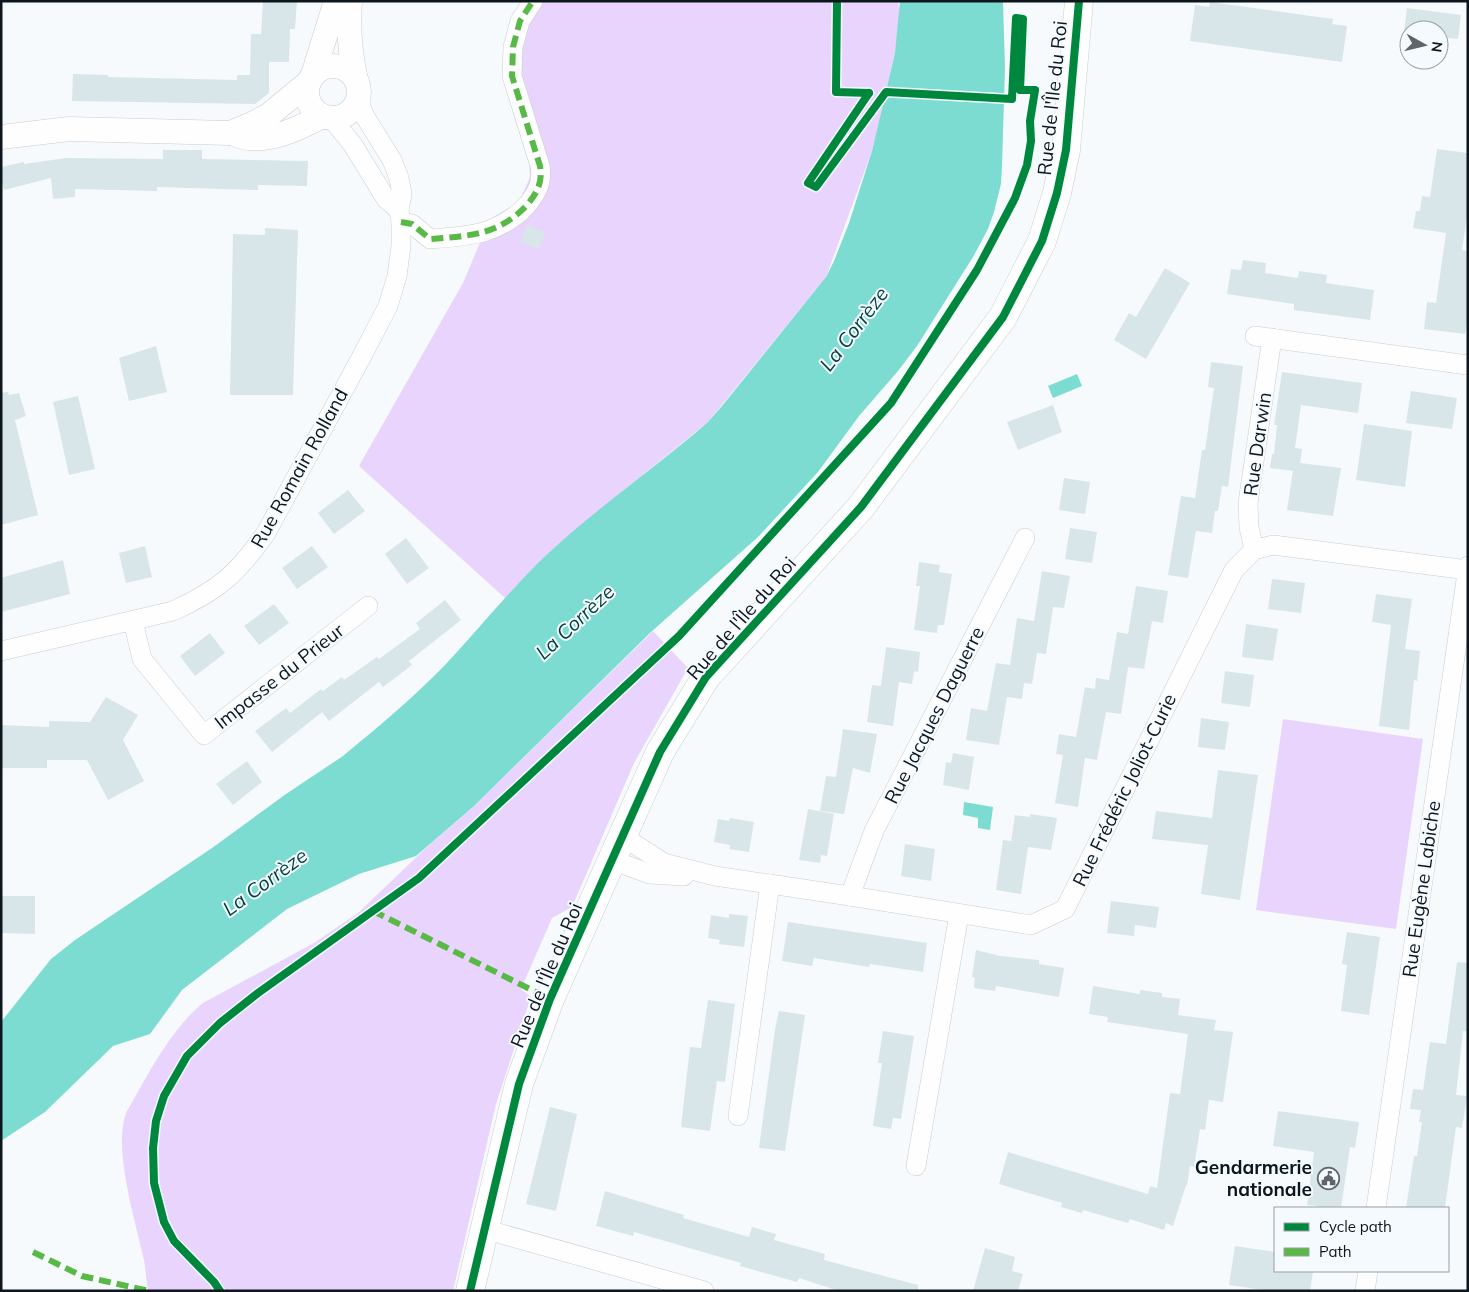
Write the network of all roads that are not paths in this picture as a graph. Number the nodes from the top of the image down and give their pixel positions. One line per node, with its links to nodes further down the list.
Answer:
1 (336, 1): 5 (street)
2 (350, 1): 6 (street)
3 (533, 1): 10 (street)
4 (1079, 1): 18 (main road, Rue de l'Île du Roi)
5 (311, 79): 6 (street); 7 (street); 8 (street)
6 (357, 89): 7 (street); 10 (street, Rue Romain Rolland)
7 (327, 117): 8 (street); 10 (street)
8 (230, 132): 9 (street)
9 (1, 137)
10 (400, 216): 16 (street, Rue Romain Rolland)
11 (1468, 366): 13 (street, Rue Darwin)
12 (1025, 538): 21 (street, Rue Jacques Daguerre)
13 (1254, 550): 14 (street); 22 (street, Rue Frédéric Joliot-Curie)
14 (1468, 568): 25 (street, Rue Eugène Labiche)
15 (368, 606): 16 (street, Impasse du Prieur)
16 (133, 621): 17 (street, Rue Romain Rolland)
17 (1, 651)
18 (617, 848): 19 (street, Rue Frédéric Joliot-Curie); 19 (street, Rue Frédéric Joliot-Curie); 26 (main road, Rue de l'Île du Roi)
19 (715, 876): 20 (street, Rue Frédéric Joliot-Curie)
20 (770, 884): 21 (street, Rue Frédéric Joliot-Curie); 23 (street)
21 (850, 896): 22 (street, Rue Frédéric Joliot-Curie)
22 (959, 914): 24 (street)
23 (738, 1116)
24 (916, 1166)
25 (1376, 1207)
26 (484, 1229): 28 (main road, Rue de l'Île du Roi); 29 (street)
27 (1368, 1272): 30 (street)
28 (470, 1291)
29 (703, 1291)
30 (1365, 1291)

